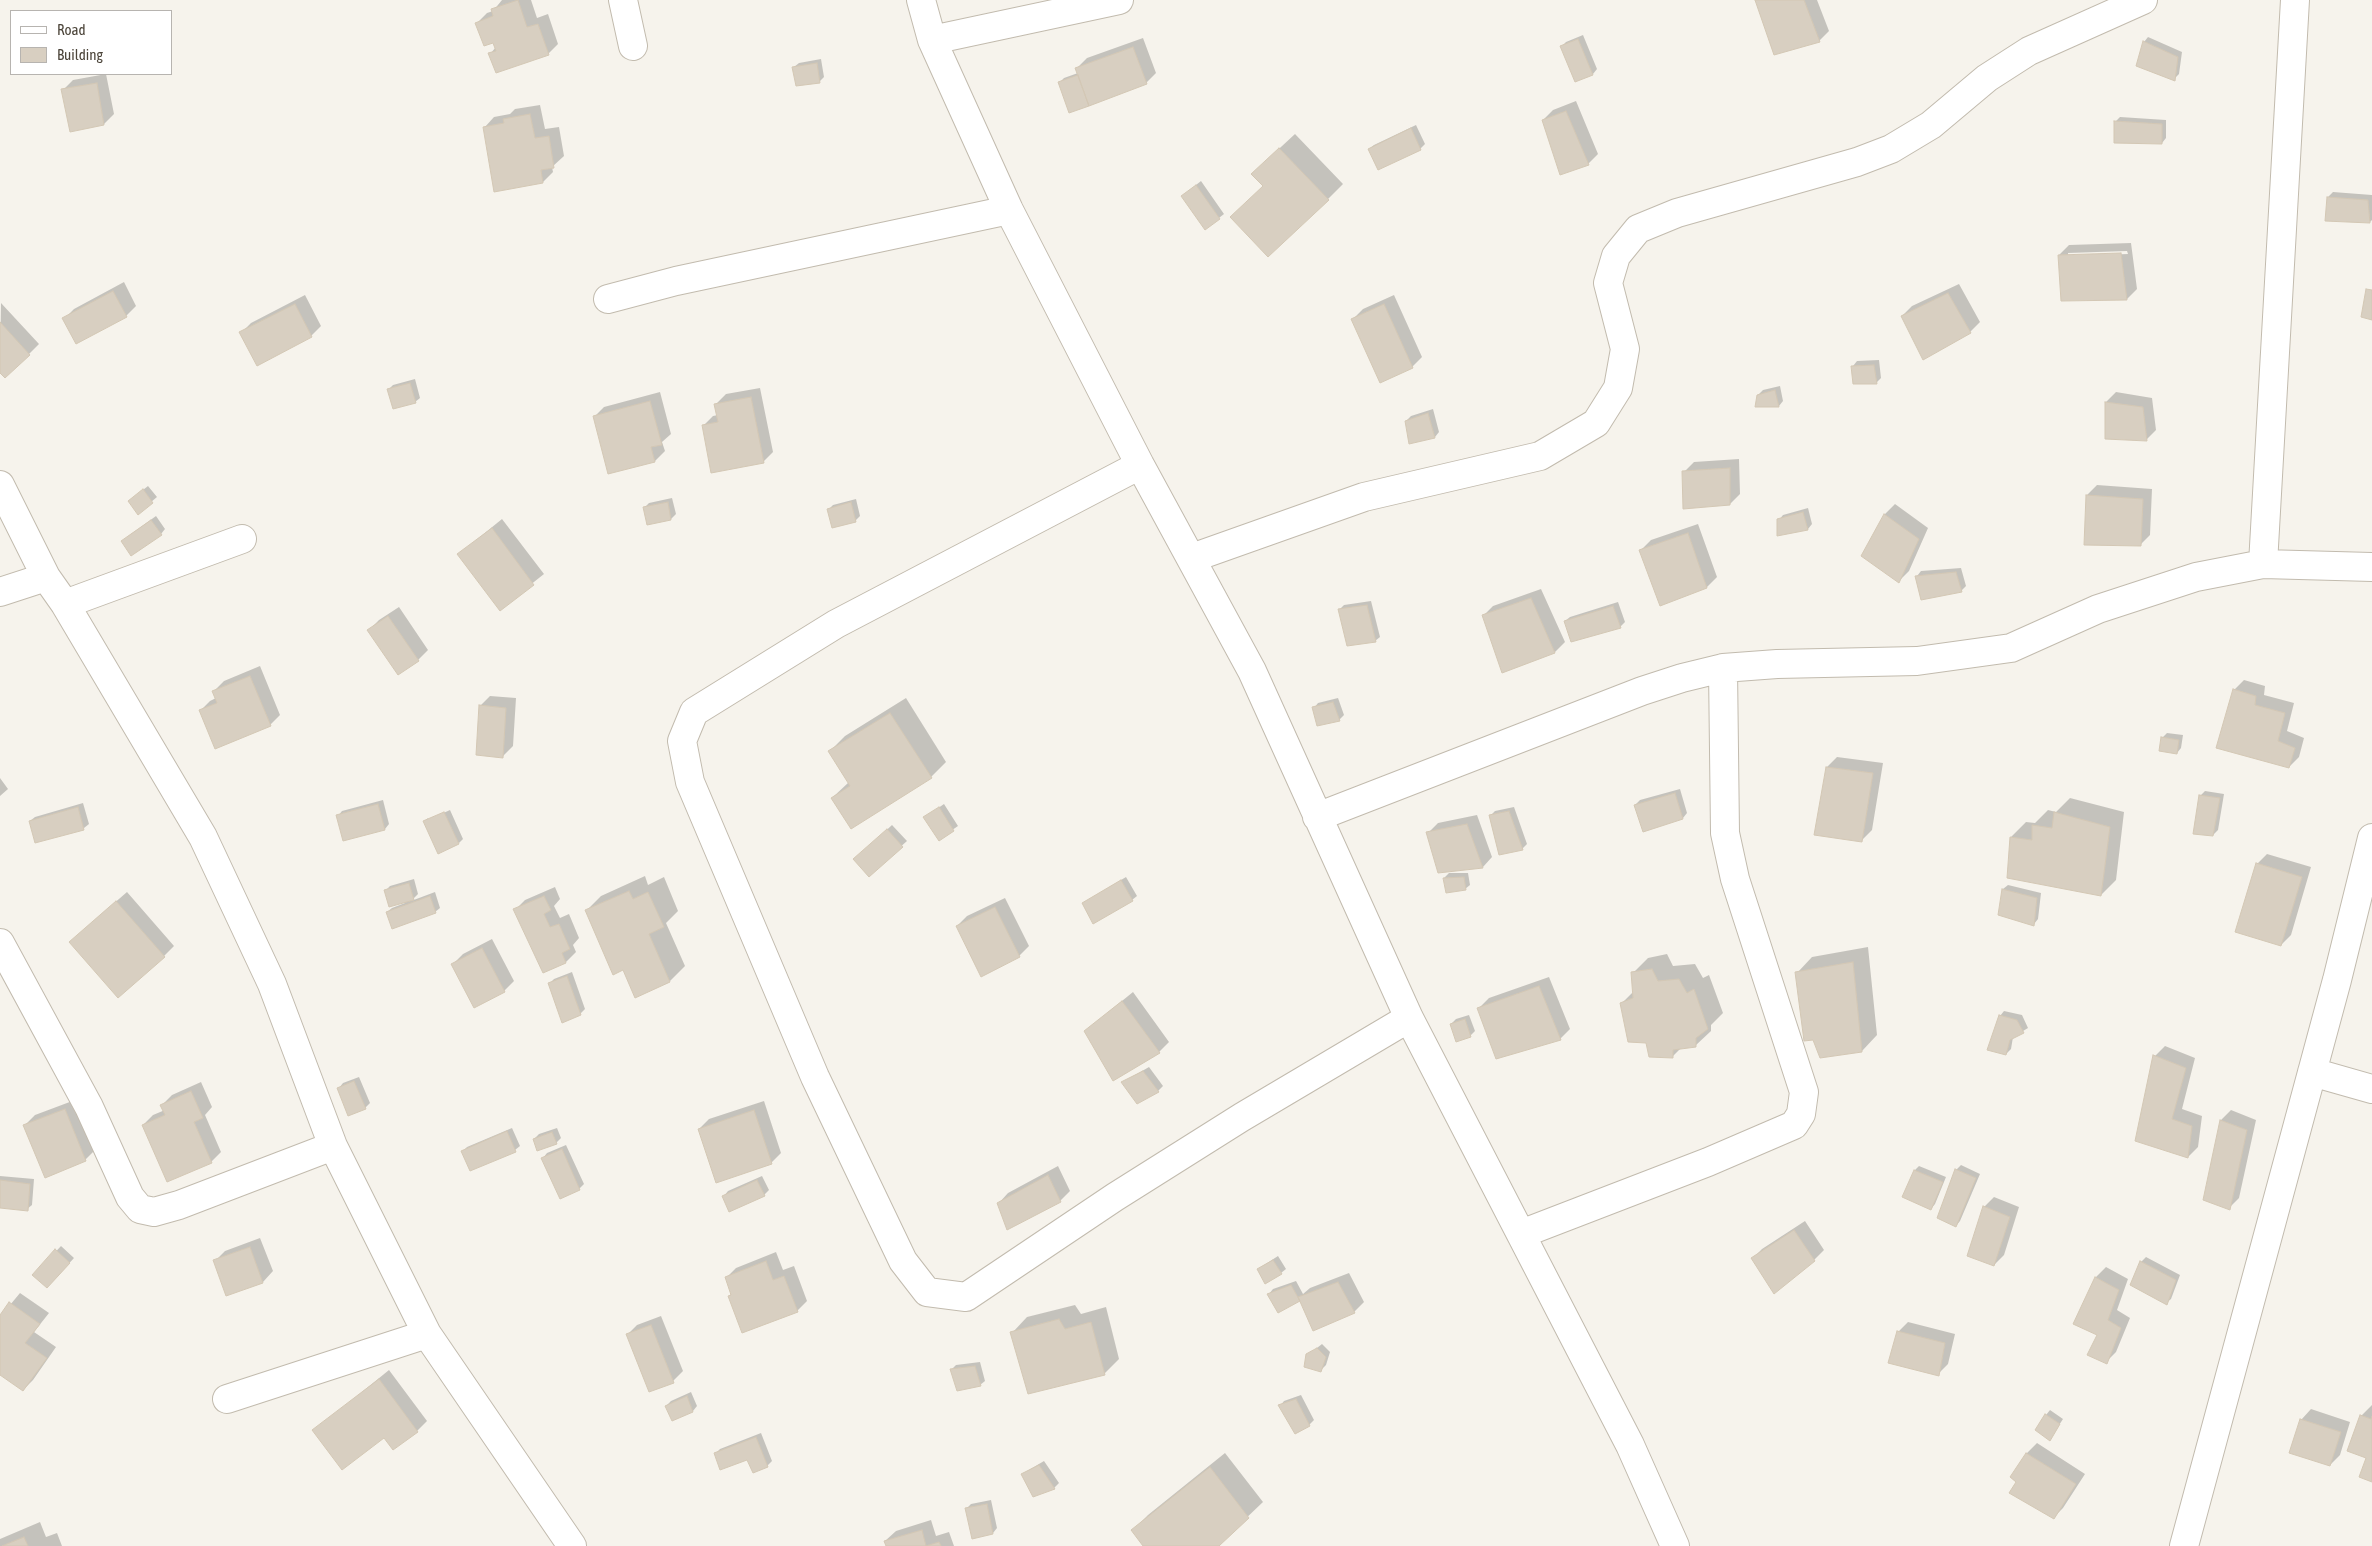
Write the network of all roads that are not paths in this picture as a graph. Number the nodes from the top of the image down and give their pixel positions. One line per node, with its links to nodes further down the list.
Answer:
1 (623, 0): 7 (street)
2 (920, 0): 6 (street)
3 (1119, 0): 6 (street)
4 (2143, 0): 13 (street)
5 (2294, 0): 14 (street)
6 (932, 40): 8 (street)
7 (633, 46)
8 (1009, 210): 9 (street); 10 (street)
9 (608, 300)
10 (1140, 465): 13 (street); 23 (street)
11 (0, 484): 16 (street)
12 (242, 539): 18 (street)
13 (1192, 558): 20 (street)
14 (2263, 564): 15 (street); 19 (street)
15 (2372, 567)
16 (46, 577): 17 (street); 18 (street)
17 (0, 592)
18 (65, 604): 26 (street)
19 (1723, 668): 20 (street); 27 (street)
20 (1317, 817): 23 (street)
21 (2372, 838): 24 (street)
22 (0, 943): 26 (street)
23 (1409, 1018): 27 (street)
24 (2312, 1072): 25 (street); 32 (street)
25 (2372, 1089)
26 (333, 1146): 28 (street)
27 (1521, 1234): 31 (street)
28 (427, 1334): 29 (street); 30 (street)
29 (227, 1399)
30 (572, 1546)
31 (1675, 1546)
32 (2184, 1546)

